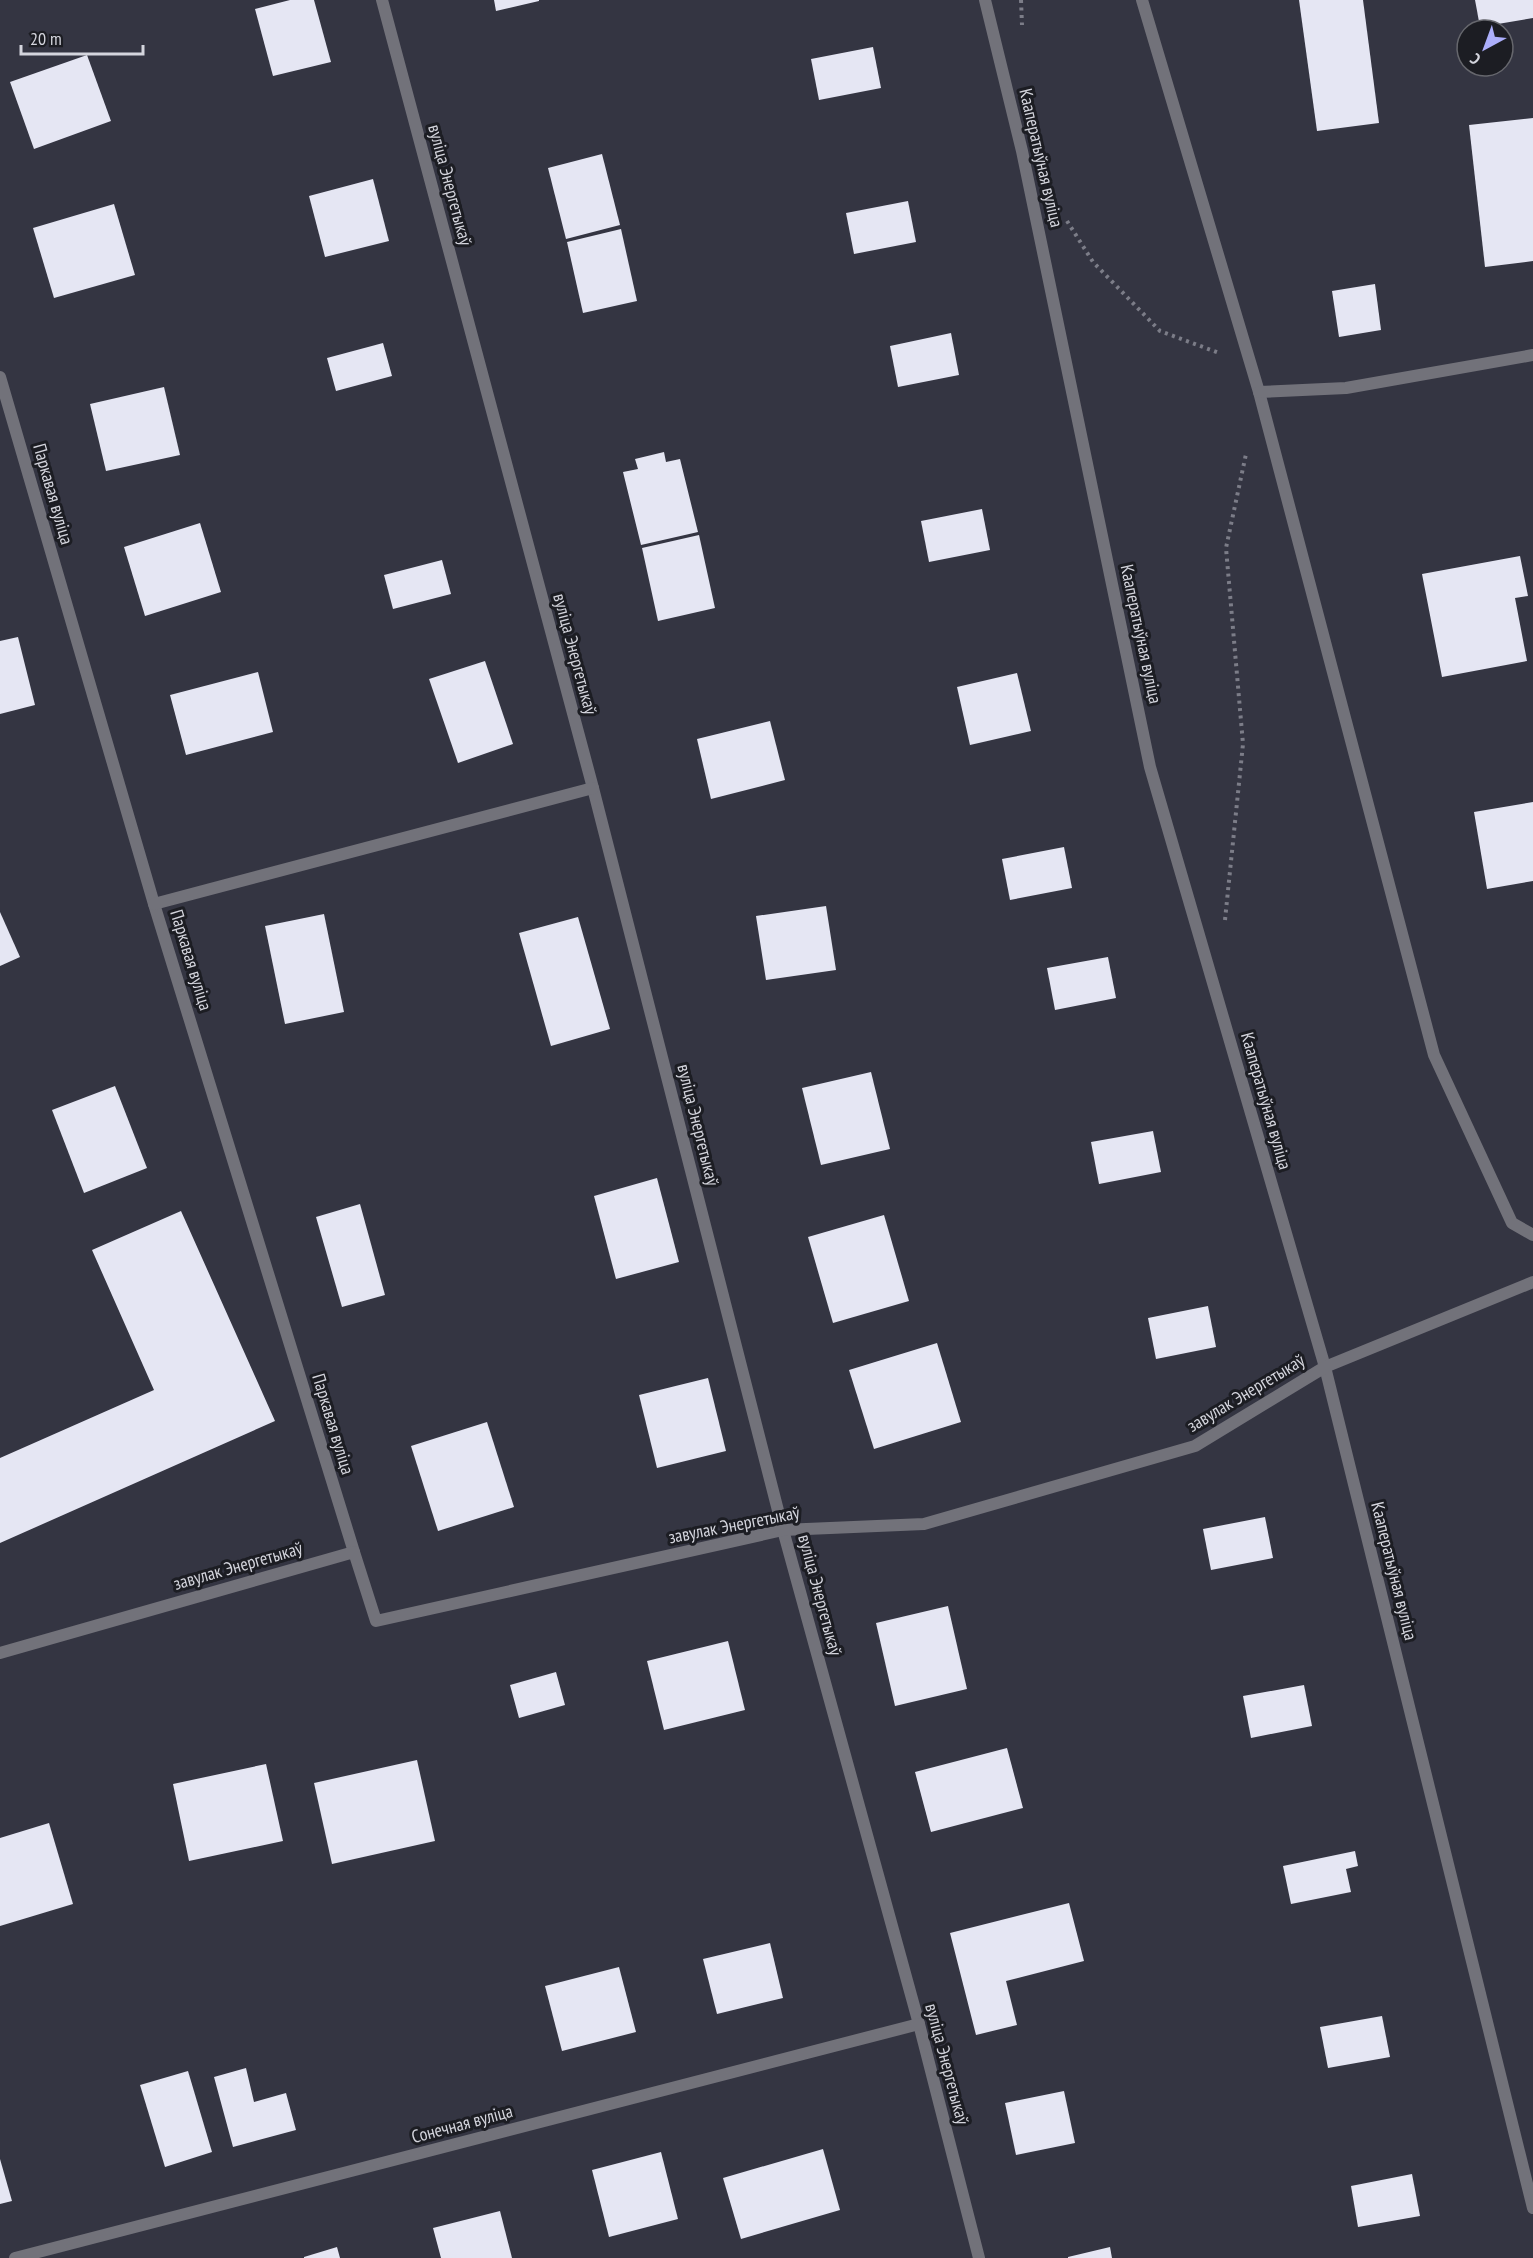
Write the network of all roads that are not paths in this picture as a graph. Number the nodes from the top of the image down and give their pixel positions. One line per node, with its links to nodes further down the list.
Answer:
1 (382, 0): 7 (street, вуліца Энергетыкаў)
2 (985, 0): 11 (street, Кааператыўная вуліца)
3 (1142, 0): 6 (street)
4 (1533, 355): 6 (street)
5 (0, 377): 8 (street, Паркавая вуліца)
6 (1259, 392): 9 (street)
7 (593, 788): 8 (street); 12 (street, вуліца Энергетыкаў)
8 (154, 904): 13 (street, Паркавая вуліца)
9 (1533, 1235)
10 (1533, 1282): 11 (street, завулак Энергетыкаў)
11 (1325, 1367): 12 (street, завулак Энергетыкаў); 16 (street, Кааператыўная вуліца)
12 (783, 1530): 13 (street, завулак Энергетыкаў); 15 (street, вуліца Энергетыкаў)
13 (354, 1551): 14 (street, завулак Энергетыкаў)
14 (0, 1653)
15 (919, 2024): 17 (street, Сонечная вуліца); 18 (street, вуліца Энергетыкаў)
16 (1533, 2208)
17 (15, 2258)
18 (979, 2258)

